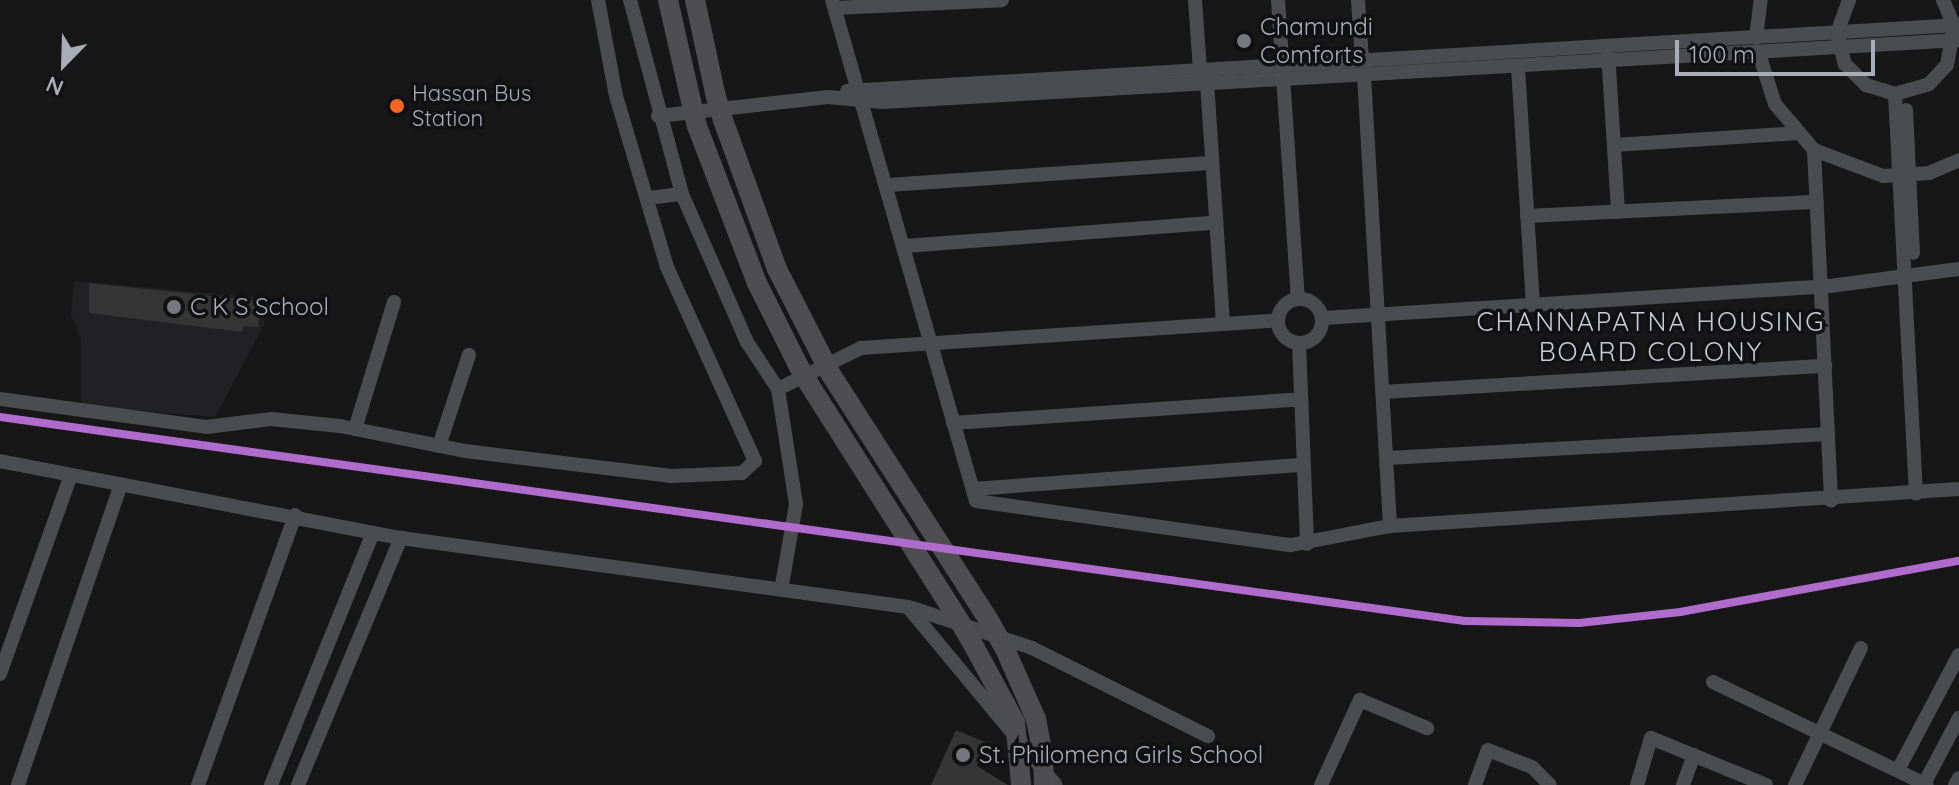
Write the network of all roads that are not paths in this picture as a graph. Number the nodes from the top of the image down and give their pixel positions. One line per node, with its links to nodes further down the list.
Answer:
1 (598, 0): 34 (street)
2 (630, 0): 25 (street)
3 (668, 0): 95 (highway, bridge)
4 (695, 0): 96 (highway, bridge)
5 (1002, 0): 12 (street)
6 (1195, 0): 22 (street)
7 (1278, 0): 21 (street)
8 (1358, 0): 20 (street)
9 (1761, 0): 15 (street)
10 (1849, 0): 13 (street)
11 (1943, 0): 14 (street)
12 (833, 4): 23 (street)
13 (1837, 33): 14 (street); 15 (street); 16 (street)
14 (1957, 33): 16 (street); 24 (street)
15 (1756, 38): 18 (street)
16 (1839, 50): 17 (street); 24 (street)
17 (1759, 54): 18 (street); 26 (street)
18 (1608, 55): 19 (street); 20 (street); 27 (street)
19 (1518, 67): 20 (street); 37 (street)
20 (1363, 68): 21 (street); 46 (street)
21 (1282, 72): 22 (street); 43 (street)
22 (1204, 76): 23 (street); 30 (street)
23 (856, 94): 25 (street); 32 (street)
24 (1900, 94): 31 (street)
25 (658, 116): 33 (street)
26 (1799, 133): 27 (street); 28 (street)
27 (1614, 145): 36 (street)
28 (1814, 150): 31 (street); 35 (street)
29 (1959, 160): 31 (street)
30 (1210, 163): 32 (street); 38 (street)
31 (1906, 176): 41 (street)
32 (888, 185): 39 (street)
33 (682, 194): 34 (street); 54 (street)
34 (648, 198): 61 (street)
35 (1817, 202): 36 (street); 42 (street)
36 (1618, 212): 37 (street)
37 (1527, 216): 45 (street)
38 (1214, 223): 39 (street); 48 (street)
39 (905, 246): 50 (street)
40 (1959, 269): 41 (street)
41 (1909, 280): 42 (street); 69 (street)
42 (1822, 287): 45 (street); 53 (street)
43 (1298, 298): 47 (street); 49 (street)
44 (394, 302): 59 (street)
45 (1533, 304): 46 (street)
46 (1379, 312): 47 (street); 55 (street)
47 (1323, 318): 51 (street)
48 (1223, 320): 49 (street); 50 (street)
49 (1278, 320): 51 (street)
50 (929, 341): 54 (street); 58 (street)
51 (1299, 343): 57 (street)
52 (469, 355): 61 (street)
53 (1825, 366): 55 (street); 60 (street)
54 (778, 389): 76 (street)
55 (1383, 392): 62 (street)
56 (0, 399): 59 (street)
57 (1301, 399): 58 (street); 64 (street)
58 (953, 423): 67 (street)
59 (355, 429): 61 (street)
60 (1828, 434): 62 (street); 70 (street)
61 (439, 446)
62 (1387, 458): 72 (street)
63 (0, 461): 65 (street)
64 (1303, 465): 67 (street); 75 (street)
65 (71, 475): 66 (street); 78 (street)
66 (121, 484): 71 (street); 91 (street)
67 (973, 489): 75 (street)
68 (1959, 489): 69 (street)
69 (1920, 493): 70 (street)
70 (1831, 501): 72 (street)
71 (295, 515): 73 (street); 92 (street)
72 (1390, 526): 75 (street)
73 (373, 533): 74 (street); 93 (street)
74 (401, 538): 76 (street); 94 (street)
75 (1307, 544)
76 (782, 585): 77 (street)
77 (908, 607): 86 (street); 97 (street)
78 (6, 641): 81 (street)
79 (1861, 648): 85 (street)
80 (1959, 655): 88 (street)
81 (0, 674)
82 (1713, 682): 85 (street)
83 (1959, 718): 90 (street)
84 (1427, 728): 98 (street)
85 (1820, 733): 88 (street); 104 (street)
86 (1208, 736)
87 (1694, 755): 101 (street); 102 (street); 103 (street)
88 (1898, 770): 90 (street)
89 (1959, 778): 105 (street)
90 (1925, 784)
91 (18, 785)
92 (198, 785)
93 (271, 785)
94 (298, 785)
95 (1021, 785)
96 (1044, 785)
97 (1056, 785)
98 (1321, 785)
99 (1475, 785): 100 (street)
100 (1550, 785)
101 (1637, 785)
102 (1683, 785)
103 (1766, 785)
104 (1795, 785)
105 (1955, 785)

